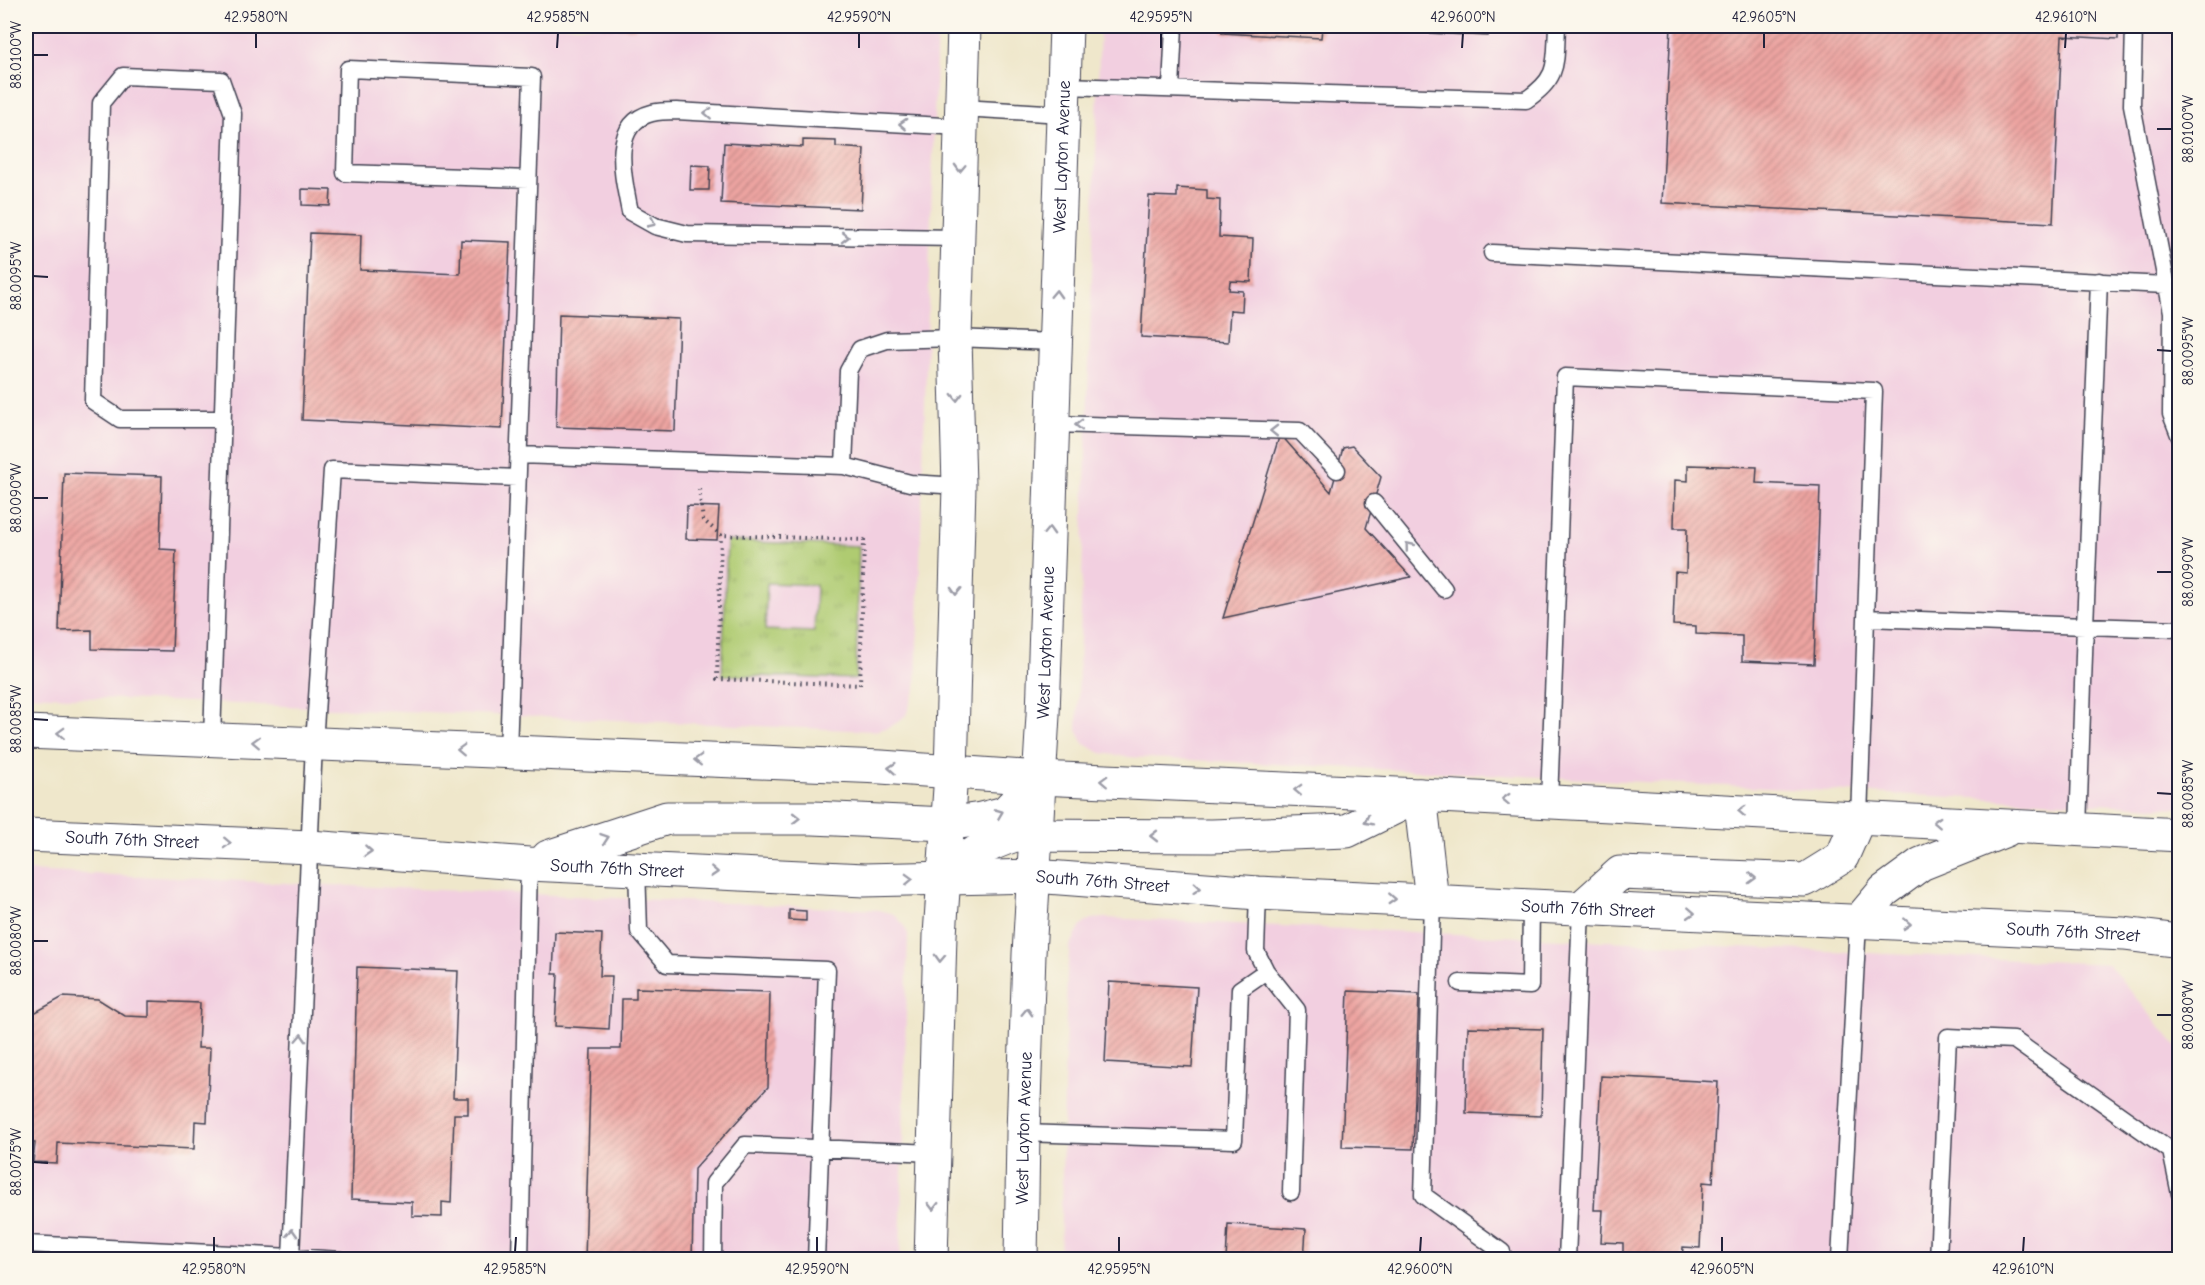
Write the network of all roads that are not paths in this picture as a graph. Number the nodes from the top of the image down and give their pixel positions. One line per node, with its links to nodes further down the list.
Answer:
1 (964, 26): 8 (main road)
2 (1066, 26): 7 (main road, West Layton Avenue)
3 (1174, 26): 6 (lane)
4 (1557, 26): 6 (lane)
5 (2134, 26): 13 (lane)
6 (1171, 88): 7 (lane)
7 (1063, 100): 8 (lane); 15 (main road, West Layton Avenue, one-way to 7)
8 (962, 118): 10 (main road, one-way to 10); 10 (lane, one-way to 10)
9 (528, 179): 9 (lane); 19 (lane)
10 (958, 238): 14 (main road)
11 (1492, 253): 12 (lane)
12 (2099, 281): 13 (lane); 27 (lane)
13 (2166, 285): 18 (lane)
14 (955, 338): 15 (lane); 20 (lane); 23 (main road, one-way to 23)
15 (1054, 342): 17 (main road, West Layton Avenue)
16 (223, 419): 16 (lane); 30 (lane)
17 (1053, 424): 21 (lane, one-way to 17); 34 (main road, West Layton Avenue, one-way to 17)
18 (2180, 437)
19 (518, 455): 20 (lane); 22 (lane)
20 (844, 466): 23 (lane)
21 (1337, 470)
22 (517, 478): 31 (lane); 32 (lane)
23 (959, 486): 33 (main road, one-way to 33)
24 (1374, 503): 25 (lane, one-way to 24)
25 (1444, 589)
26 (1867, 618): 27 (lane); 36 (lane); 37 (lane)
27 (2085, 626): 28 (lane); 40 (lane)
28 (2180, 629)
29 (26, 732): 30 (main road, one-way to 29)
30 (212, 740): 31 (main road, one-way to 30)
31 (314, 744): 32 (main road, one-way to 31); 44 (lane)
32 (508, 752): 33 (main road, one-way to 32)
33 (951, 772): 34 (main road); 38 (main road)
34 (1039, 778): 35 (main road, one-way to 34); 38 (main road, one-way to 34); 42 (main road, West Layton Avenue)
35 (1420, 795): 36 (main road, one-way to 35); 42 (main road, one-way to 42); 50 (main road)
36 (1549, 801): 37 (main road, one-way to 36)
37 (1859, 818): 39 (main road, one-way to 37); 52 (main road, one-way to 37)
38 (947, 824): 45 (main road, one-way to 38); 48 (main road)
39 (2017, 826): 40 (main road); 53 (main road)
40 (2078, 829): 43 (main road)
41 (26, 835): 44 (main road, South 76th Street, one-way to 44)
42 (1036, 835): 47 (main road, West Layton Avenue); 48 (main road)
43 (2180, 836)
44 (310, 847): 45 (main road, South 76th Street, one-way to 45); 64 (lane, one-way to 44)
45 (530, 864): 46 (main road, South 76th Street); 66 (lane)
46 (637, 867): 48 (main road, South 76th Street, one-way to 48); 58 (lane)
47 (1034, 876): 48 (main road, South 76th Street); 49 (main road, South 76th Street, one-way to 49); 57 (main road, West Layton Avenue, one-way to 47)
48 (943, 878): 59 (main road, one-way to 59)
49 (1258, 893): 50 (main road, South 76th Street, one-way to 50); 55 (lane)
50 (1432, 901): 51 (main road, South 76th Street); 63 (lane)
51 (1531, 906): 52 (main road, South 76th Street); 56 (lane)
52 (1581, 908): 53 (main road, South 76th Street, one-way to 53); 71 (lane)
53 (1858, 922): 54 (main road, South 76th Street, one-way to 54); 72 (lane)
54 (2180, 941)
55 (1266, 971): 57 (lane); 60 (lane)
56 (1460, 983)
57 (1023, 1133): 70 (main road, West Layton Avenue)
58 (820, 1148): 59 (lane); 67 (lane); 68 (lane)
59 (934, 1153): 69 (main road, one-way to 69)
60 (1291, 1192)
61 (2180, 1194): 73 (lane)
62 (26, 1244): 64 (lane)
63 (1502, 1252)
64 (291, 1257): 65 (lane)
65 (341, 1260)
66 (520, 1260)
67 (713, 1260)
68 (816, 1260)
69 (931, 1260)
70 (1021, 1260)
71 (1567, 1260)
72 (1840, 1260)
73 (1938, 1260)

